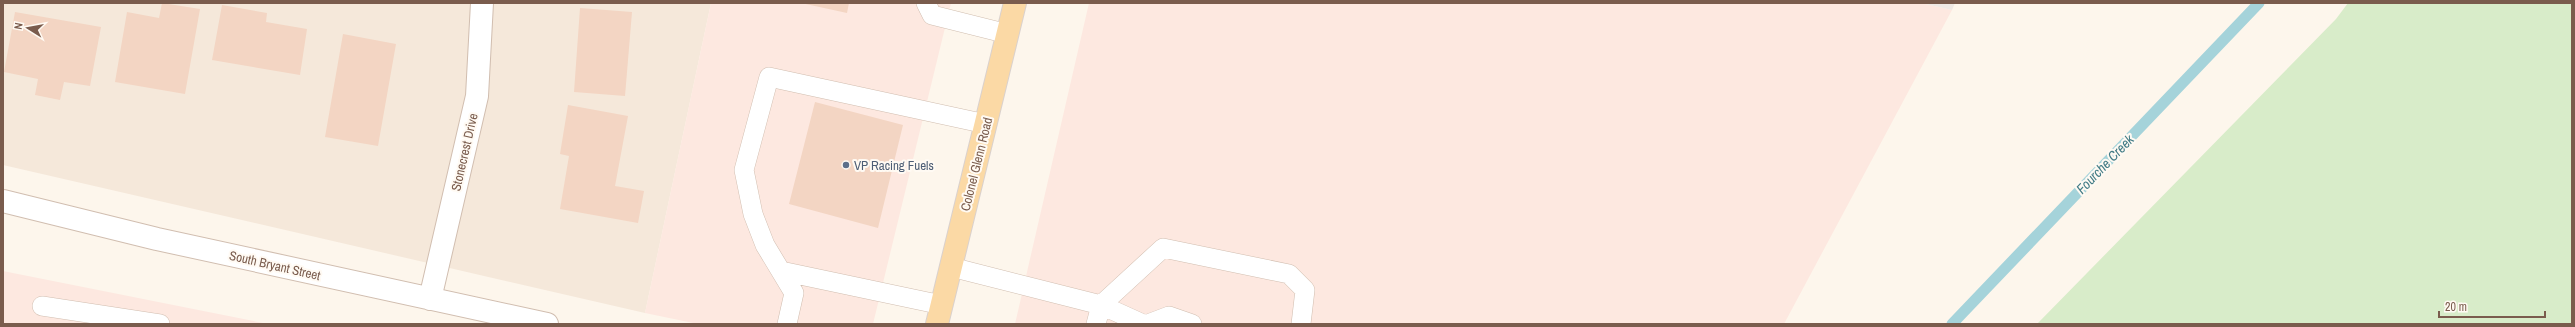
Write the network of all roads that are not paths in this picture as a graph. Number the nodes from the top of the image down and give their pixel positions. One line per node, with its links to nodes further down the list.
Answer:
1 (482, 3): 9 (street, Stonecrest Drive)
2 (926, 3): 4 (lane)
3 (1015, 3): 4 (main road, Colonel Glenn Road)
4 (1008, 34): 5 (main road, Colonel Glenn Road)
5 (986, 124): 7 (main road, Colonel Glenn Road); 8 (lane)
6 (3, 201): 9 (street, South Bryant Street)
7 (951, 267): 11 (lane); 12 (main road, Colonel Glenn Road)
8 (781, 271): 12 (lane); 15 (lane)
9 (430, 300): 14 (street, South Bryant Street)
10 (42, 306): 13 (lane)
11 (1101, 306): 16 (lane); 17 (lane); 20 (lane)
12 (939, 314)
13 (160, 324)
14 (547, 324)
15 (787, 324)
16 (1096, 324)
17 (1143, 324)
18 (1148, 324): 19 (lane)
19 (1192, 324)
20 (1301, 324)

